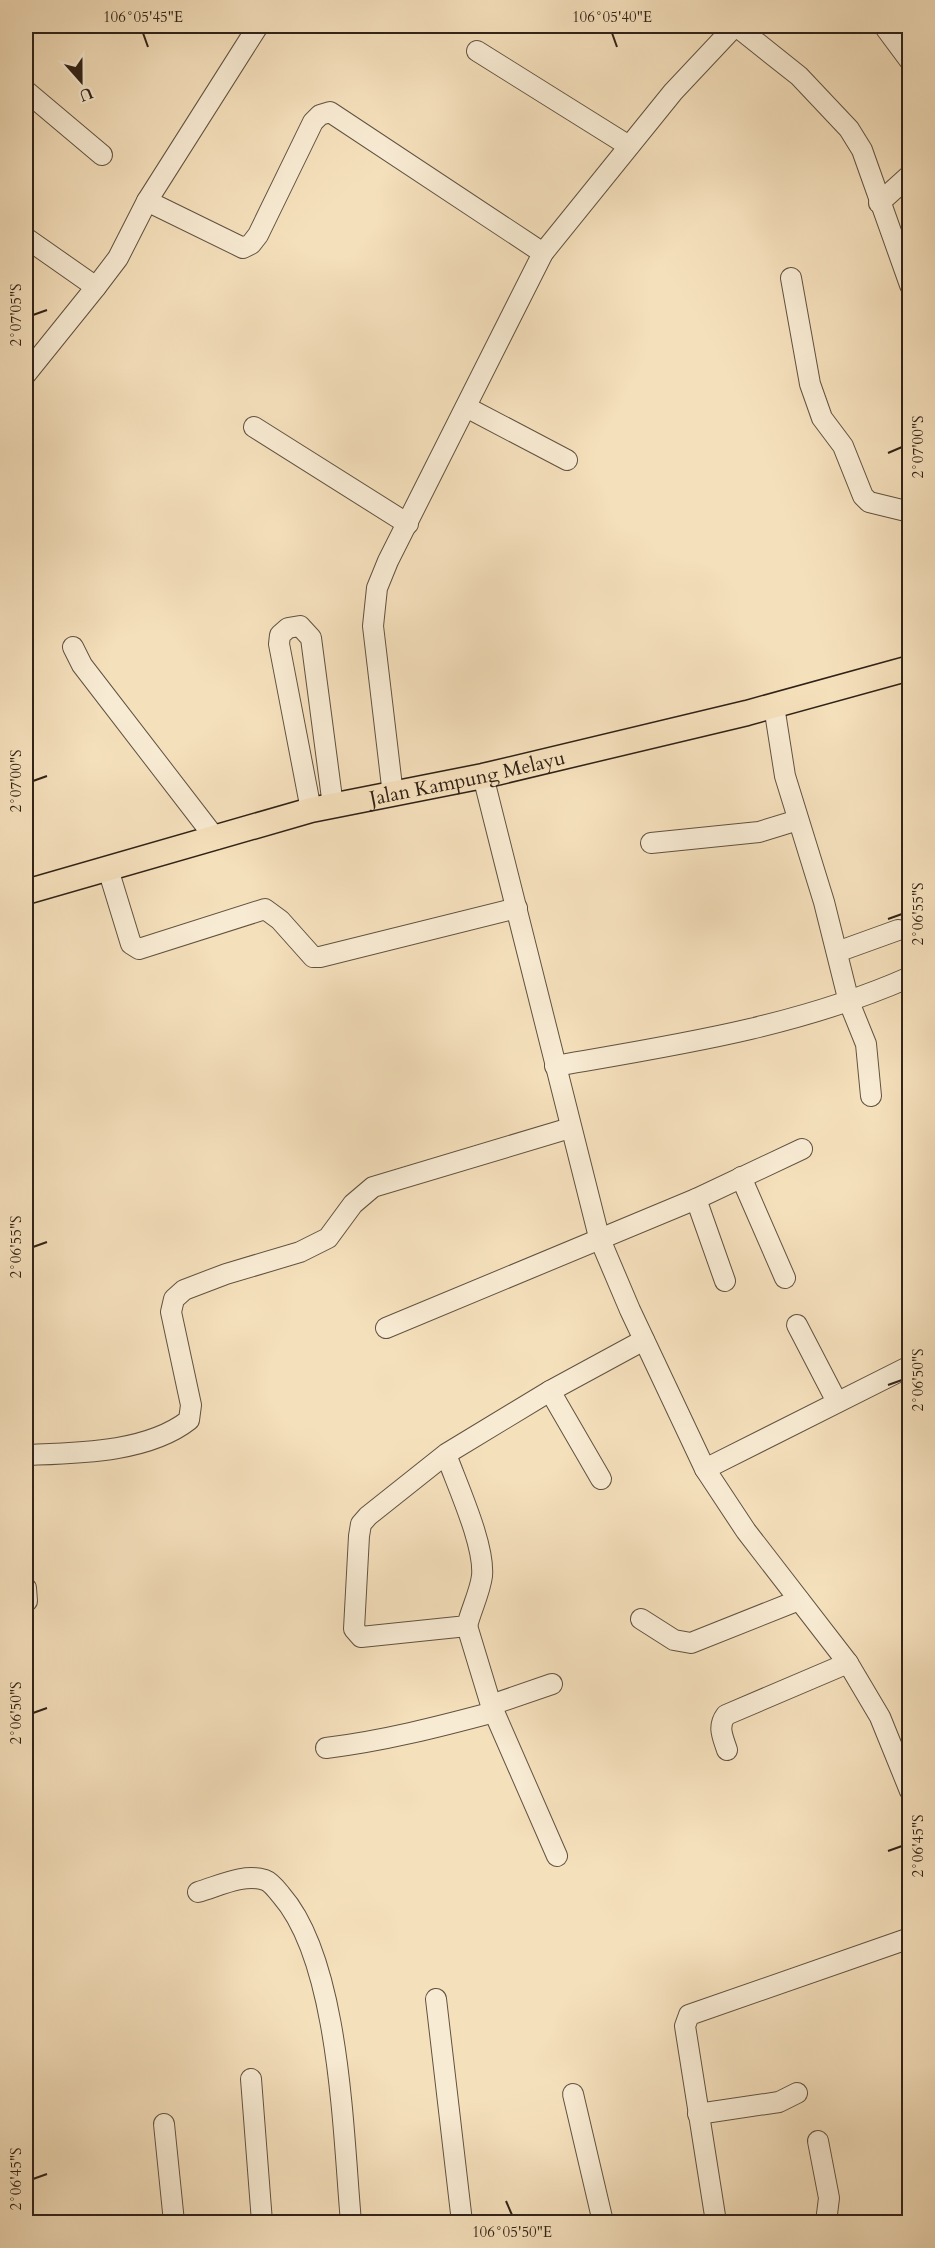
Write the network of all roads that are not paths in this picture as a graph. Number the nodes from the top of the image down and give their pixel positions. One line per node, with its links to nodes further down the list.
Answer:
1 (258, 26): 10 (street)
2 (735, 26): 7 (street); 11 (street)
3 (884, 26): 5 (street)
4 (477, 51): 7 (street)
5 (909, 61)
6 (26, 91): 8 (street)
7 (629, 146): 13 (street)
8 (102, 155)
9 (909, 175): 11 (street)
10 (147, 201): 13 (street); 16 (street)
11 (879, 203): 15 (street)
12 (26, 238): 16 (street)
13 (543, 253): 18 (street)
14 (791, 278): 21 (street)
15 (909, 285)
16 (96, 287): 17 (street)
17 (26, 372)
18 (466, 407): 20 (street); 22 (street)
19 (254, 427): 22 (street)
20 (567, 460)
21 (909, 512)
22 (408, 524): 27 (street)
23 (73, 647): 30 (street)
24 (907, 674): 25 (main road, Jalan Kampung Melayu)
25 (774, 706): 26 (main road, Jalan Kampung Melayu); 29 (street)
26 (483, 776): 27 (main road, Jalan Kampung Melayu); 34 (street)
27 (393, 795): 28 (main road, Jalan Kampung Melayu)
28 (322, 808): 28 (street); 30 (main road, Jalan Kampung Melayu)
29 (798, 820): 31 (street); 36 (street)
30 (216, 839): 32 (main road, Jalan Kampung Melayu)
31 (651, 843)
32 (108, 869): 33 (main road, Jalan Kampung Melayu); 34 (street)
33 (26, 892)
34 (517, 908): 39 (street)
35 (898, 930): 36 (street)
36 (837, 952): 38 (street)
37 (909, 977): 38 (street)
38 (849, 1002): 39 (street); 40 (street)
39 (555, 1066): 41 (street)
40 (871, 1096)
41 (570, 1128): 45 (street); 55 (street)
42 (802, 1149): 43 (street)
43 (741, 1177): 44 (street); 46 (street)
44 (696, 1199): 45 (street); 47 (street)
45 (599, 1237): 49 (street); 50 (street)
46 (785, 1278)
47 (725, 1281)
48 (797, 1325): 53 (street)
49 (386, 1328)
50 (644, 1341): 52 (street); 56 (street)
51 (909, 1365): 53 (street)
52 (550, 1391): 54 (street); 57 (street)
53 (837, 1402): 56 (street)
54 (446, 1454): 60 (street); 60 (street)
55 (26, 1455)
56 (705, 1469): 58 (street)
57 (601, 1479)
58 (799, 1600): 59 (street); 61 (street)
59 (641, 1619)
60 (467, 1626): 63 (street)
61 (848, 1663): 65 (street); 66 (street)
62 (552, 1683): 63 (street)
63 (493, 1708): 64 (street); 67 (street)
64 (326, 1748)
65 (727, 1750)
66 (909, 1791)
67 (557, 1856)
68 (198, 1892): 79 (street)
69 (909, 1938): 74 (street)
70 (436, 1999): 80 (street)
71 (251, 2079): 78 (street)
72 (797, 2093): 74 (street)
73 (573, 2094): 81 (street)
74 (698, 2114): 82 (street)
75 (164, 2124): 77 (street)
76 (818, 2141): 83 (street)
77 (174, 2223)
78 (262, 2223)
79 (351, 2223)
80 (462, 2223)
81 (603, 2223)
82 (716, 2223)
83 (826, 2223)

